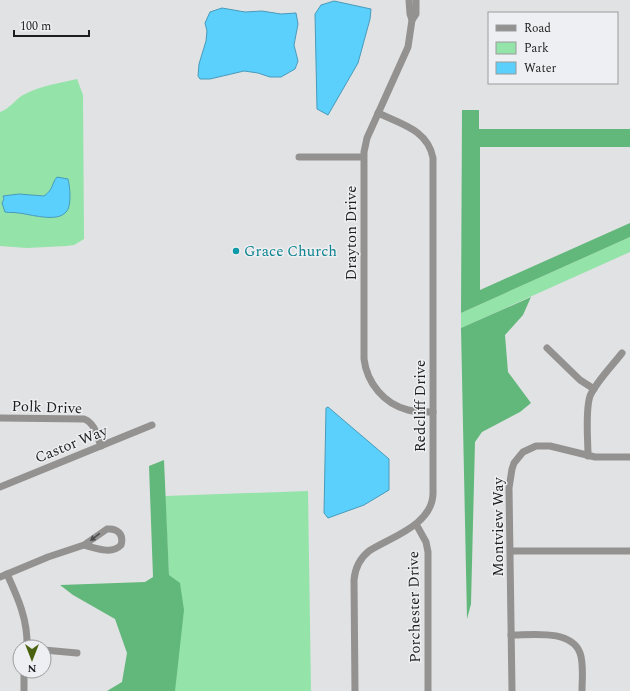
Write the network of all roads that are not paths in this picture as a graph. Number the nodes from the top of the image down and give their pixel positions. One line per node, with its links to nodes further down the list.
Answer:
1 (409, 0): 3 (street, Drayton Drive)
2 (416, 0): 3 (street, Drayton Drive)
3 (412, 20): 4 (street, Drayton Drive)
4 (378, 114): 6 (street, Drayton Drive); 10 (street, Redcliff Drive)
5 (299, 157): 6 (street)
6 (363, 157): 10 (street, Drayton Drive)
7 (547, 348): 9 (street)
8 (622, 353): 9 (street)
9 (594, 389): 14 (street)
10 (433, 412): 17 (street, Redcliff Drive)
11 (0, 418): 13 (street, Polk Drive)
12 (152, 425): 13 (street, Castor Way)
13 (101, 446): 16 (street, Castor Way)
14 (588, 456): 15 (street, Montview Way); 19 (street, Montview Way)
15 (630, 457)
16 (0, 487)
17 (416, 524): 29 (street, Redcliff Drive); 30 (street, Porchester Drive)
18 (84, 545): 18 (street, one-way to 18); 21 (street)
19 (511, 551): 20 (street); 23 (street, Montview Way)
20 (630, 551)
21 (7, 574): 22 (street); 24 (street)
22 (0, 577)
23 (511, 635): 31 (street, Montview Way); 32 (street)
24 (27, 639)
25 (52, 651): 26 (street)
26 (77, 653)
27 (24, 679): 28 (street)
28 (24, 691)
29 (355, 691)
30 (428, 691)
31 (512, 691)
32 (582, 691)

